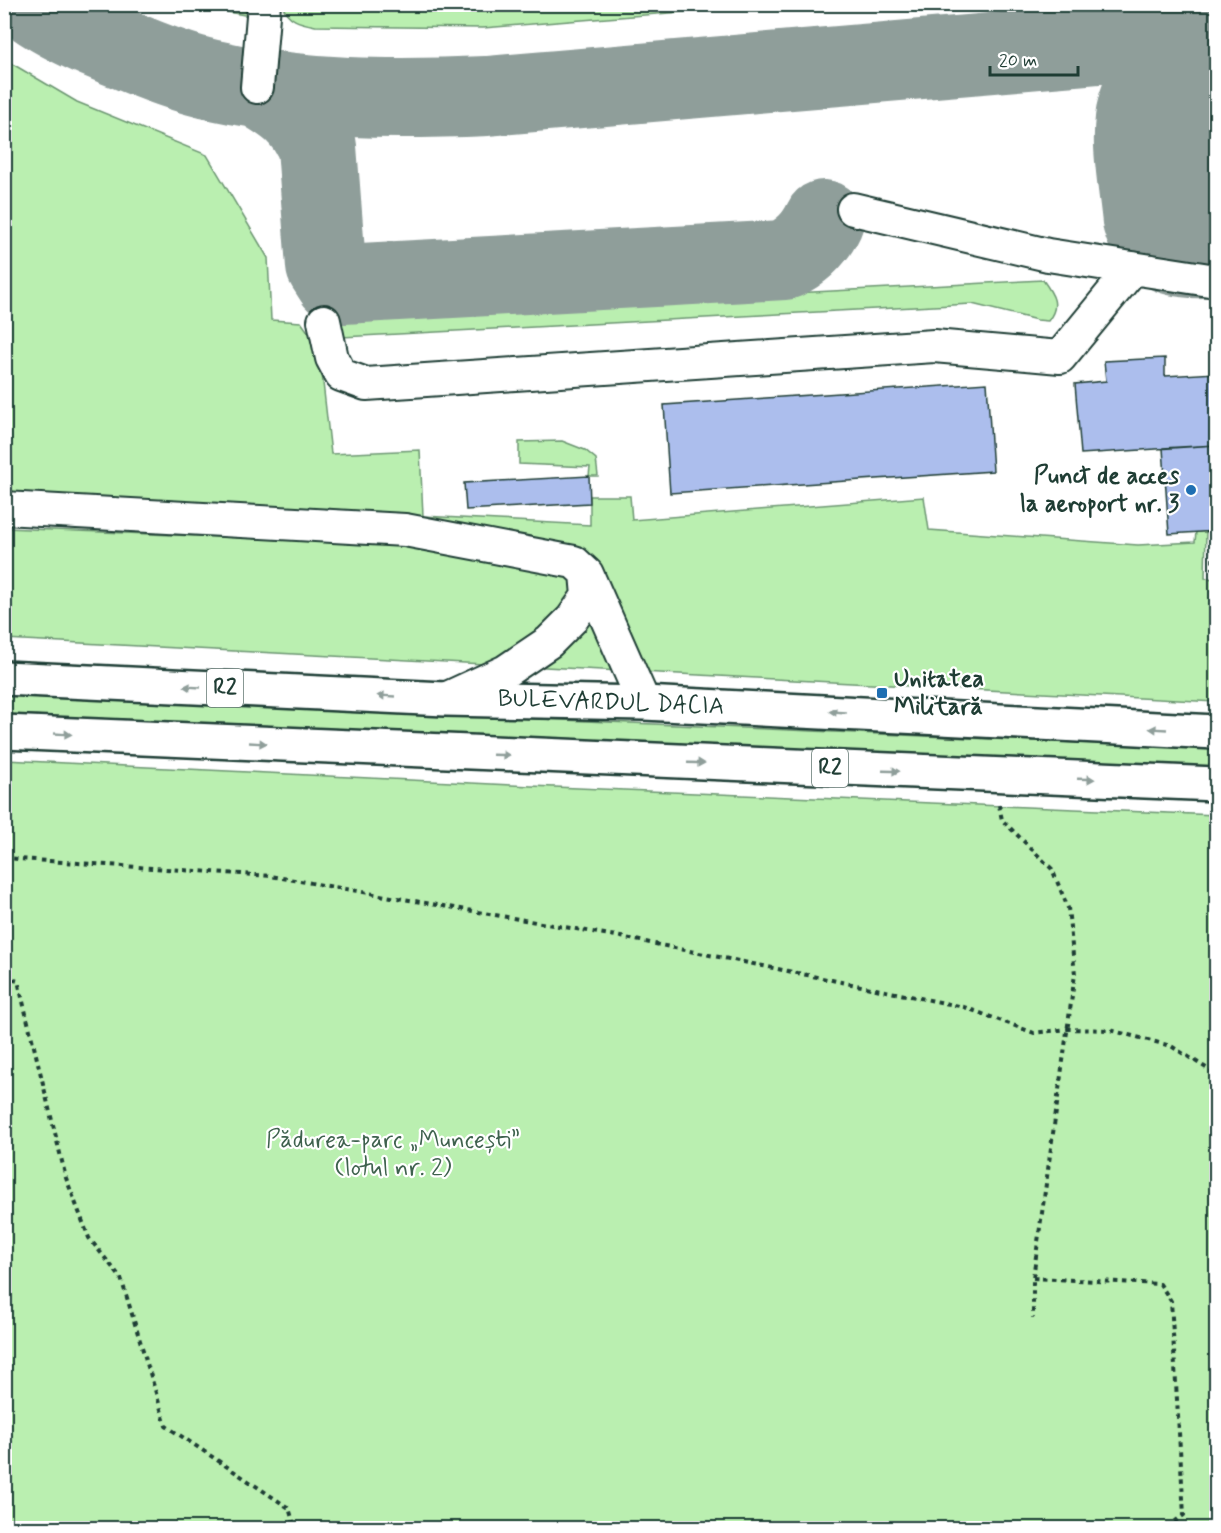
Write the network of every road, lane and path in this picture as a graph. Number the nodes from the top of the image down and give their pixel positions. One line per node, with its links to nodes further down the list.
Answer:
1 (264, 4): 2 (lane)
2 (257, 87)
3 (853, 208): 4 (lane)
4 (1133, 268): 5 (lane); 6 (lane)
5 (1216, 281)
6 (324, 321)
7 (4, 508): 10 (lane)
8 (1214, 531): 9 (path)
9 (1216, 568)
10 (586, 573): 12 (lane); 13 (lane)
11 (4, 678): 12 (main road, BULEVARDUL DACIA / R2, one-way to 11)
12 (445, 699): 13 (main road, BULEVARDUL DACIA / R2)
13 (644, 703): 14 (main road, BULEVARDUL DACIA / R2, one-way to 13)
14 (1214, 731)
15 (4, 732): 16 (main road, R2, one-way to 16)
16 (992, 775): 17 (main road, R2, one-way to 17); 20 (path)
17 (1216, 784)
18 (4, 858): 20 (path)
19 (4, 977): 24 (path)
20 (1067, 1029): 21 (path); 22 (path)
21 (1216, 1074)
22 (1033, 1278): 23 (path); 25 (path)
23 (1033, 1318)
24 (295, 1528)
25 (1166, 1528)

